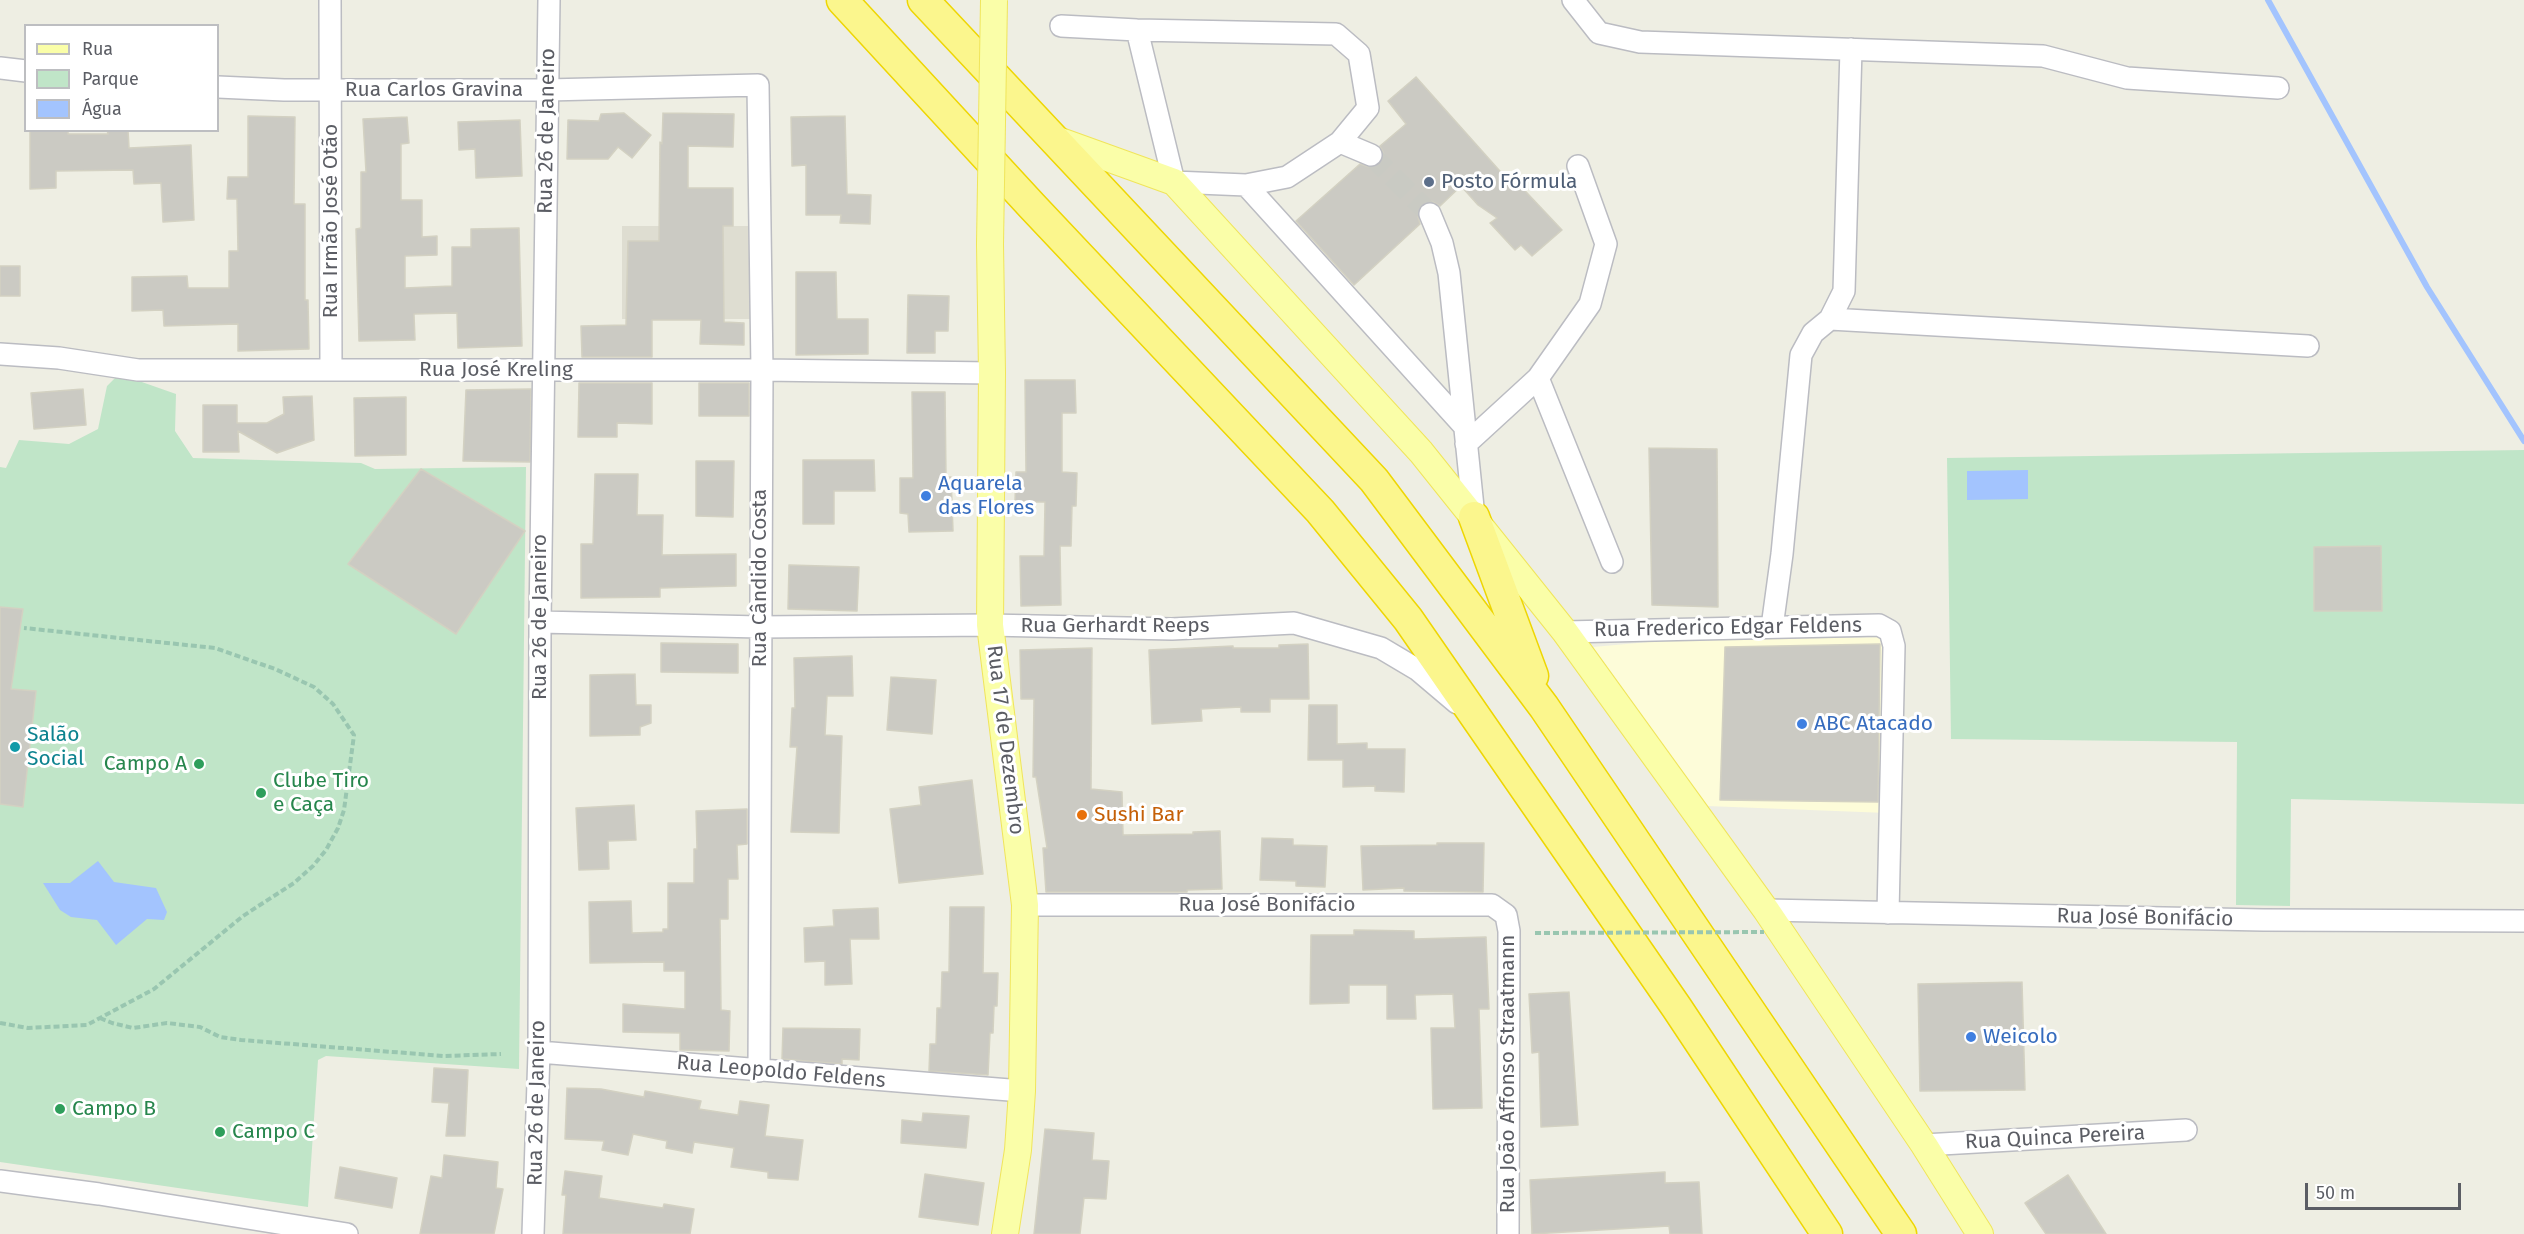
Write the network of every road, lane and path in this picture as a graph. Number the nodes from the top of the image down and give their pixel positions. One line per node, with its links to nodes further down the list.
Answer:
1 (330, 0): 15 (street, Rua Irmão José Otão)
2 (549, 0): 16 (street, Rua 26 de Janeiro)
3 (842, 0): 42 (highway)
4 (923, 0): 17 (highway)
5 (994, 0): 30 (main road, Rua 17 de Dezembro, bridge)
6 (1573, 0): 9 (street)
7 (1061, 26): 8 (street)
8 (1137, 30): 18 (street); 21 (street)
9 (1851, 49): 14 (street); 24 (street)
10 (0, 68): 11 (street)
11 (24, 71)
12 (758, 85): 16 (street, Rua Carlos Gravina); 29 (street, Rua Cândido Costa)
13 (219, 87): 15 (street, Rua Carlos Gravina)
14 (2278, 88)
15 (330, 90): 16 (street, Rua Carlos Gravina); 27 (street, Rua Irmão José Otão)
16 (547, 90): 28 (street, Rua 26 de Janeiro)
17 (1051, 137): 21 (main road); 41 (highway)
18 (1340, 142): 19 (street); 22 (street)
19 (1371, 155)
20 (1578, 166): 31 (street)
21 (1174, 182): 22 (street); 33 (main road)
22 (1246, 185): 32 (street)
23 (1431, 214): 32 (street)
24 (1830, 319): 25 (street); 38 (street)
25 (2308, 346)
26 (0, 354): 27 (street, Rua José Kreling)
27 (331, 370): 28 (street, Rua José Kreling)
28 (543, 370): 29 (street, Rua José Kreling); 35 (street, Rua 26 de Janeiro)
29 (762, 370): 30 (street, Rua José Kreling); 37 (street, Rua Cândido Costa)
30 (993, 373): 36 (main road, Rua 17 de Dezembro)
31 (1538, 378): 32 (street); 34 (street)
32 (1465, 435): 33 (street)
33 (1474, 517): 40 (main road); 41 (highway)
34 (1612, 562)
35 (540, 622): 37 (street, Rua Gerhardt Reeps); 51 (street, Rua 26 de Janeiro)
36 (990, 624): 37 (street, Rua Gerhardt Reeps); 42 (street, Rua Gerhardt Reeps); 43 (main road, Rua 17 de Dezembro)
37 (760, 627): 53 (street, Rua Cândido Costa)
38 (1772, 627): 40 (street, Rua Frederico Edgar Feldens); 44 (street, Rua Frederico Edgar Feldens)
39 (24, 628): 49 (path)
40 (1565, 632): 46 (main road)
41 (1544, 707): 63 (highway)
42 (1487, 734): 62 (highway)
43 (1025, 905): 45 (street, Rua José Bonifácio); 54 (main road, Rua 17 de Dezembro)
44 (1888, 913): 46 (street, Rua José Bonifácio); 47 (street, Rua José Bonifácio)
45 (1506, 915): 61 (street, Rua João Affonso Straatmann)
46 (1765, 921): 48 (path, bridge); 56 (main road)
47 (2524, 921)
48 (1535, 933)
49 (100, 1018): 50 (path); 52 (path)
50 (0, 1023)
51 (539, 1052): 53 (street, Rua Leopoldo Feldens); 59 (street, Rua 26 de Janeiro)
52 (501, 1054)
53 (759, 1071): 54 (street, Rua Leopoldo Feldens)
54 (1022, 1091): 60 (main road, Rua 17 de Dezembro)
55 (2187, 1131): 56 (street, Rua Quinca Pereira)
56 (1924, 1145): 64 (main road)
57 (0, 1181): 58 (street)
58 (346, 1234)
59 (533, 1234)
60 (1005, 1234)
61 (1508, 1234)
62 (1827, 1234)
63 (1901, 1234)
64 (1980, 1234)

